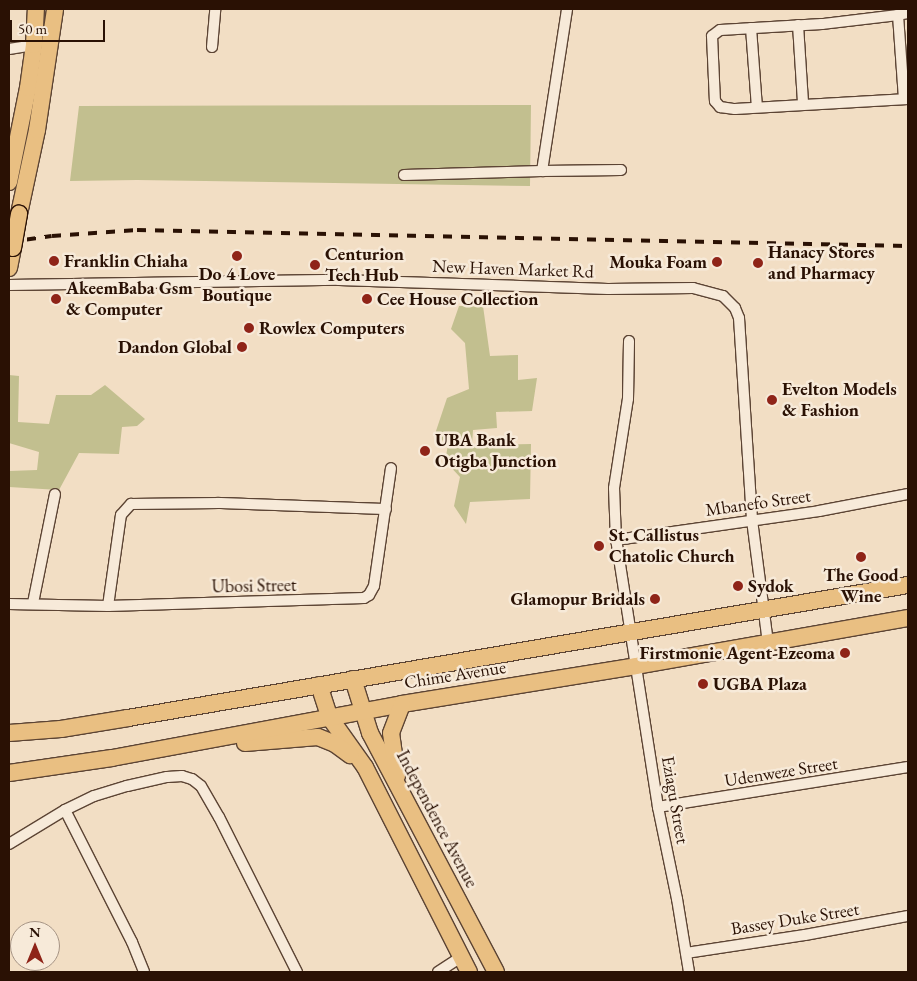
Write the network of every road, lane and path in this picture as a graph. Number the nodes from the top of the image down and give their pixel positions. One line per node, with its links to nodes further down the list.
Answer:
1 (36, 9): 9 (main road)
2 (55, 9): 19 (main road, bridge)
3 (214, 9): 10 (street)
4 (567, 9): 16 (street)
5 (877, 13): 6 (street); 7 (street)
6 (903, 14): 12 (street)
7 (798, 25): 8 (street); 13 (street)
8 (752, 28): 14 (street); 14 (street)
9 (34, 44): 11 (street); 18 (main road)
10 (212, 47)
11 (9, 49)
12 (906, 99): 13 (street)
13 (803, 103): 14 (street)
14 (757, 107)
15 (621, 170): 16 (street)
16 (542, 171): 17 (street)
17 (404, 175)
18 (9, 182)
19 (9, 268)
20 (9, 285): 26 (street, New Haven Market Rd)
21 (629, 341): 27 (street)
22 (392, 468): 25 (street, Ubosi Street)
23 (55, 494): 29 (street)
24 (908, 494): 26 (street, Mbanefo Street)
25 (386, 509): 31 (street, Ubosi Street); 31 (street)
26 (752, 520): 27 (street, Mbanefo Street); 32 (street, New Haven Market Rd)
27 (616, 540): 34 (street)
28 (908, 585): 32 (main road, Chime Avenue)
29 (33, 603): 30 (street, Ubosi Street); 31 (street, Ubosi Street)
30 (9, 604)
31 (108, 606)
32 (763, 611): 34 (main road, Chime Avenue); 35 (street, New Haven Market Rd)
33 (908, 618): 35 (main road, Chime Avenue)
34 (630, 634): 36 (street, Eziagu Street); 37 (main road, Chime Avenue)
35 (768, 642): 36 (main road, Chime Avenue)
36 (636, 666): 39 (main road, Chime Avenue); 48 (street, Eziagu Street)
37 (353, 680): 38 (main road, Chime Avenue); 40 (main road, Independence Avenue)
38 (319, 685): 41 (main road); 42 (main road, Chime Avenue)
39 (402, 704): 40 (main road, Chime Avenue); 47 (main road)
40 (363, 713): 41 (main road, Chime Avenue); 47 (main road, Independence Avenue)
41 (330, 718): 43 (main road, Chime Avenue); 44 (main road)
42 (9, 733)
43 (198, 742): 44 (main road); 46 (main road, Chime Avenue)
44 (365, 767): 53 (main road)
45 (908, 767): 48 (street, Udenweze Street)
46 (9, 773)
47 (399, 788): 58 (main road, Independence Avenue)
48 (658, 807): 52 (street, Eziagu Street)
49 (65, 810): 50 (street); 54 (street); 55 (street)
50 (9, 844)
51 (908, 916): 52 (street, Bassey Duke Street)
52 (686, 953): 59 (street, Eziagu Street)
53 (461, 957): 56 (street); 57 (main road)
54 (144, 972)
55 (297, 972)
56 (438, 972)
57 (469, 972)
58 (496, 972)
59 (689, 972)

